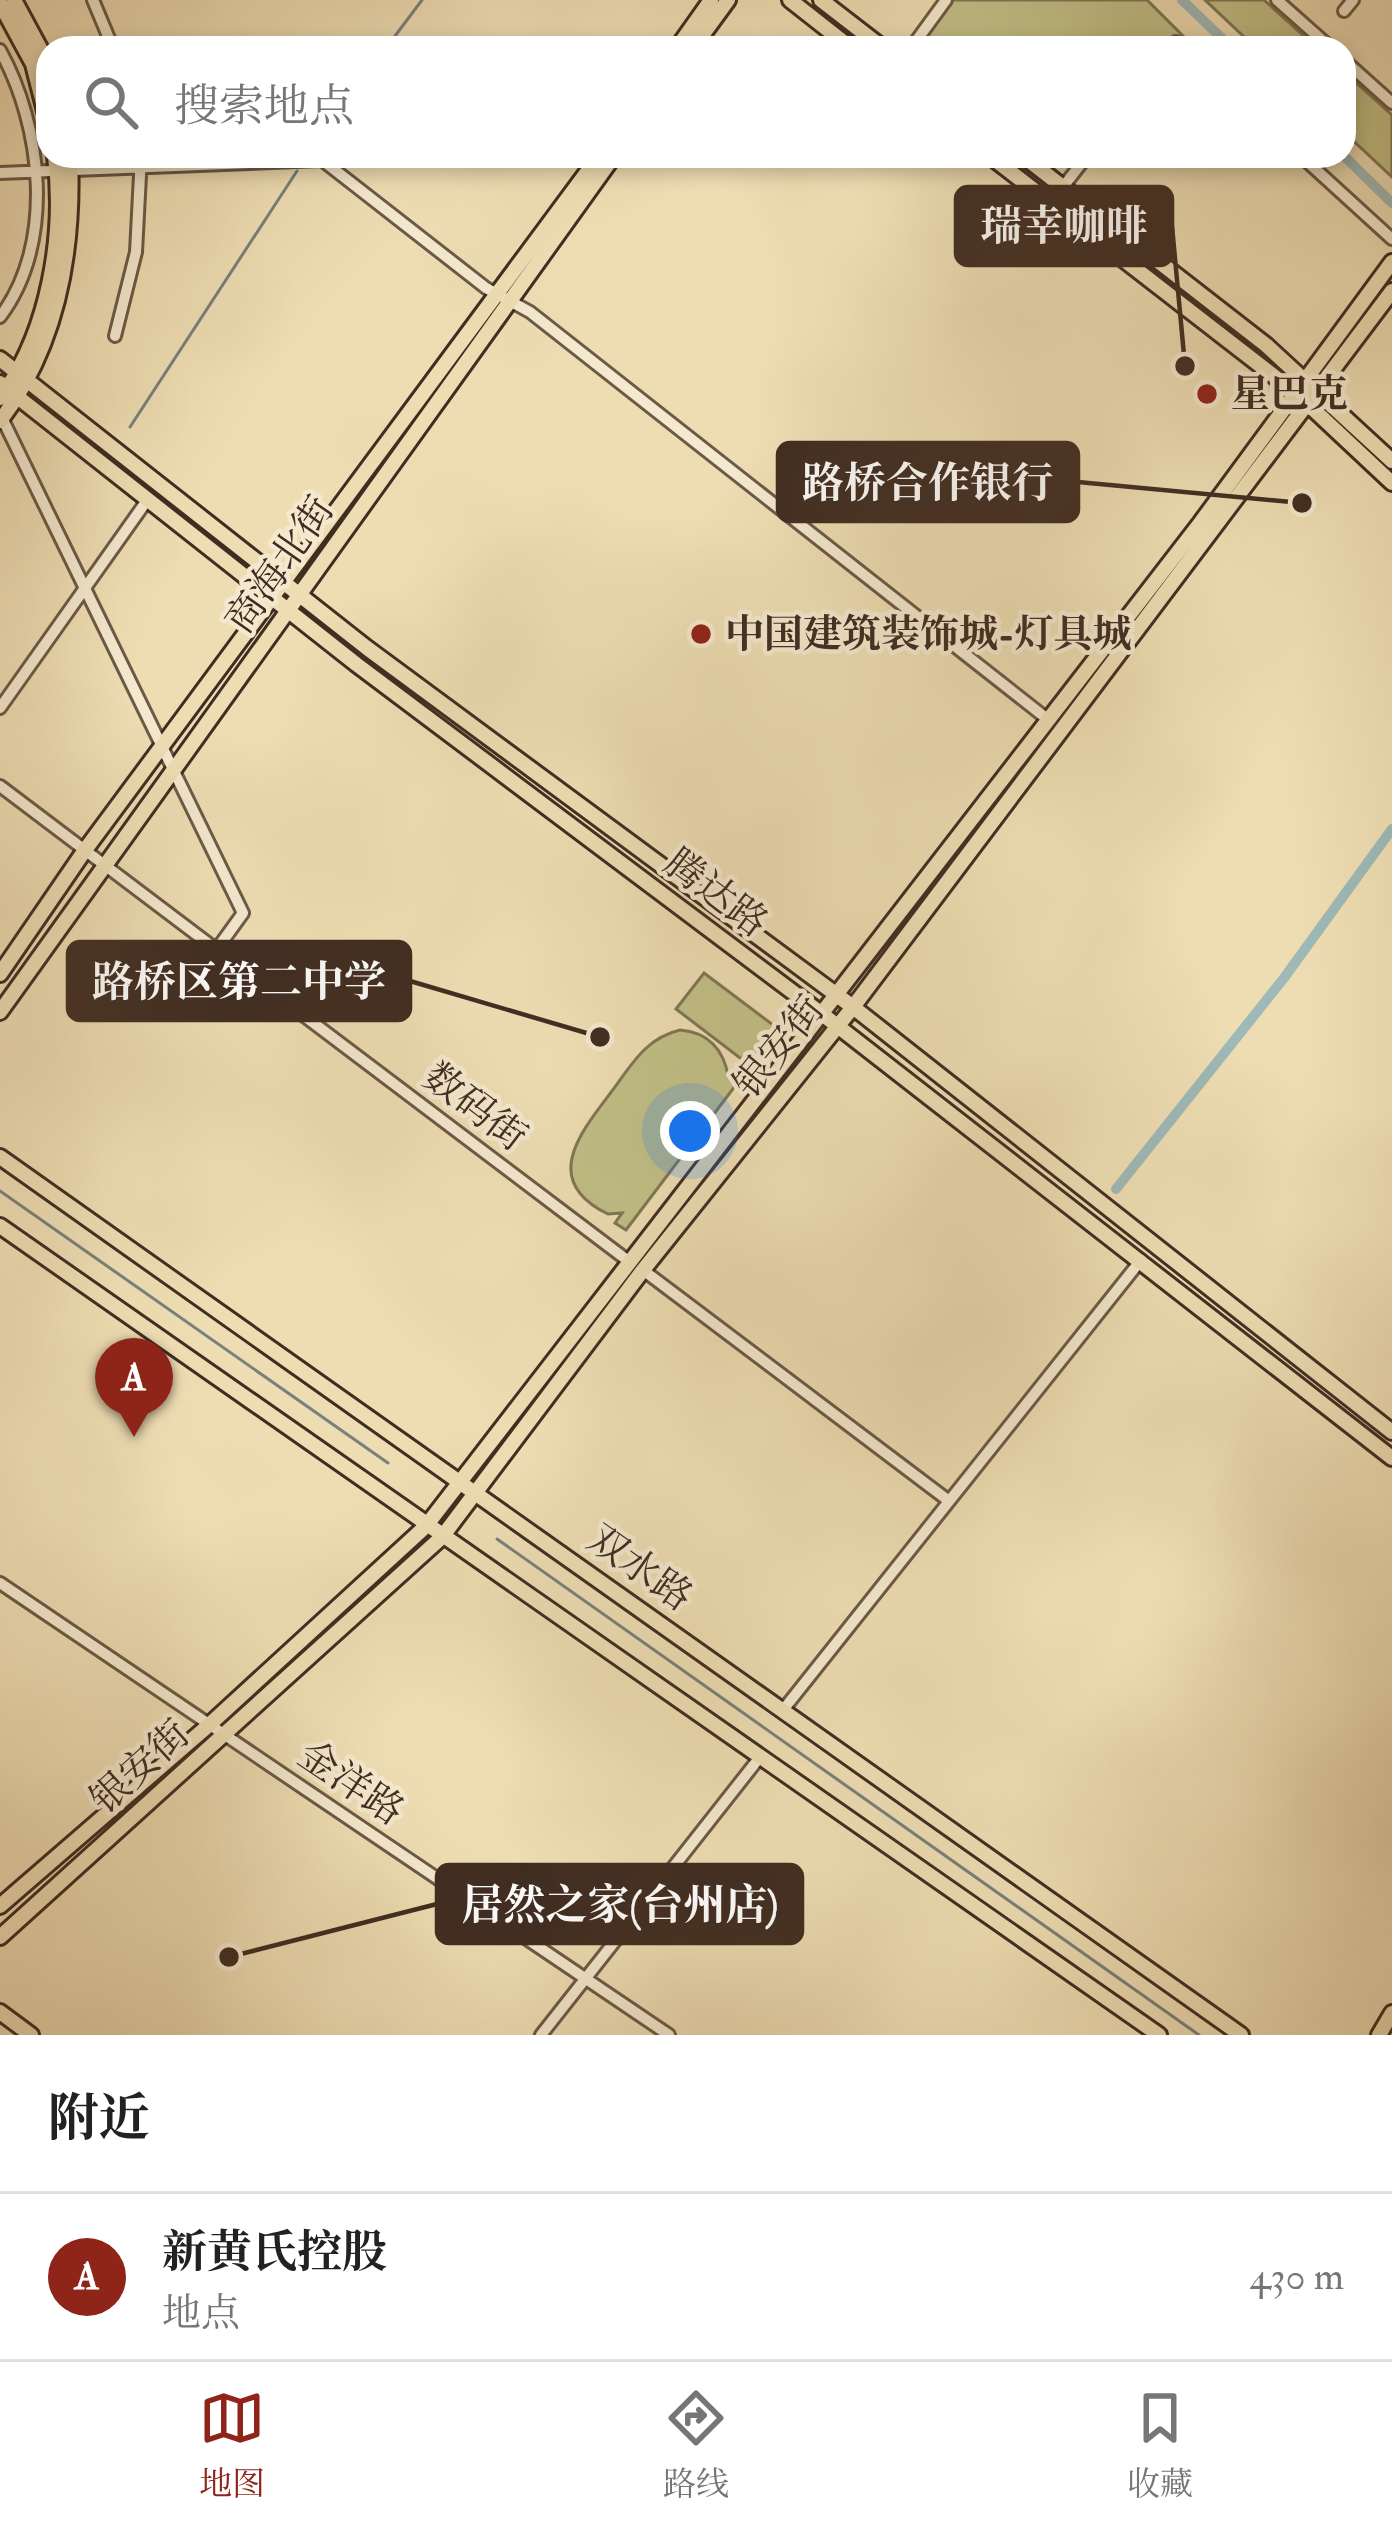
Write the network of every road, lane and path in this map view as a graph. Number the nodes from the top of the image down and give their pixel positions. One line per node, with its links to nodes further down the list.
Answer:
1 (14, 0): 17 (main road)
2 (93, 0): 10 (street)
3 (711, 0): 11 (main road)
4 (728, 0): 12 (main road)
5 (790, 0): 13 (main road)
6 (821, 0): 14 (main road)
7 (946, 0): 15 (street)
8 (1277, 0): 16 (street)
9 (0, 3): 20 (main road)
10 (108, 36)
11 (686, 36)
12 (702, 36)
13 (836, 36)
14 (868, 36)
15 (920, 36)
16 (1318, 36)
17 (36, 40)
18 (0, 50): 32 (street)
19 (1356, 71): 21 (street)
20 (36, 76)
21 (1392, 103)
22 (47, 168): 32 (street)
23 (64, 168): 42 (main road)
24 (141, 168): 40 (street)
25 (333, 168): 38 (street)
26 (590, 168): 38 (main road, 商海北街)
27 (605, 168): 38 (main road, 商海北街)
28 (1006, 168): 43 (main road)
29 (1038, 168): 34 (main road)
30 (1078, 168): 34 (street)
31 (1314, 168): 35 (street)
32 (35, 172): 33 (street); 39 (street)
33 (0, 173)
34 (1063, 187): 43 (main road)
35 (1392, 239)
36 (1392, 262): 43 (main road, 银安街)
37 (1392, 291): 45 (main road, 银安街)
38 (503, 297): 50 (main road, 商海北街); 52 (main road, 商海北街); 56 (street)
39 (0, 317)
40 (115, 336)
41 (0, 359): 42 (main road, 腾达路)
42 (21, 376): 44 (main road); 50 (main road, 腾达路)
43 (1301, 388): 45 (main road); 56 (main road, 银安街)
44 (6, 392): 46 (main road); 49 (main road, 腾达路)
45 (1314, 400): 47 (main road); 48 (main road); 65 (main road, 银安街)
46 (1, 420): 51 (street)
47 (1392, 461)
48 (1392, 483)
49 (148, 500): 51 (street); 53 (main road, 腾达路)
50 (286, 584): 52 (main road, 腾达路); 53 (main road, 商海北街)
51 (83, 590): 55 (street); 57 (street)
52 (301, 596): 54 (main road, 商海北街); 64 (main road, 腾达路)
53 (275, 600): 54 (main road, 腾达路); 57 (main road, 商海北街)
54 (289, 611): 58 (main road, 商海北街); 67 (main road, 腾达路)
55 (0, 708)
56 (1046, 718): 64 (main road, 银安街)
57 (163, 751): 58 (street); 60 (main road, 商海北街)
58 (172, 771): 61 (main road, 商海北街); 62 (street)
59 (0, 786): 60 (street, 数码街)
60 (85, 850): 61 (street, 数码街); 63 (main road, 商海北街)
61 (106, 866): 62 (street, 数码街); 66 (main road, 商海北街)
62 (217, 949): 71 (street, 数码街)
63 (0, 974)
64 (836, 996): 65 (main road, 腾达路); 67 (main road, 银安街)
65 (853, 1007): 68 (main road, 银安街); 74 (main road, 腾达路)
66 (0, 1012)
67 (822, 1014): 68 (main road, 腾达路); 71 (main road, 银安街)
68 (837, 1028): 72 (main road, 腾达路); 73 (main road, 银安街)
69 (0, 1157): 76 (main road, 双水路)
70 (0, 1226): 79 (main road)
71 (627, 1260): 76 (main road, 银安街)
72 (1141, 1260): 75 (main road, 腾达路); 78 (street)
73 (643, 1270): 77 (main road, 银安街); 78 (street)
74 (1392, 1432)
75 (1392, 1458)
76 (460, 1481): 77 (main road, 双水路); 79 (main road, 银安街)
77 (476, 1492): 80 (main road, 银安街); 82 (main road, 双水路)
78 (950, 1501): 82 (street)
79 (426, 1526): 80 (main road); 83 (main road, 银安街)
80 (442, 1537): 84 (main road, 银安街); 85 (main road)
81 (0, 1583): 83 (street, 金洋路)
82 (783, 1710): 95 (main road, 双水路)
83 (209, 1725): 84 (street, 金洋路); 86 (main road, 银安街)
84 (225, 1735): 87 (main road, 银安街); 88 (street, 金洋路)
85 (760, 1757): 88 (street); 94 (main road)
86 (0, 1906)
87 (0, 1936)
88 (587, 1975): 92 (street); 93 (street, 金洋路)
89 (0, 2012): 91 (main road)
90 (1392, 2013): 96 (main road)
91 (32, 2035)
92 (541, 2035)
93 (669, 2035)
94 (1159, 2035)
95 (1241, 2035)
96 (1379, 2035)

